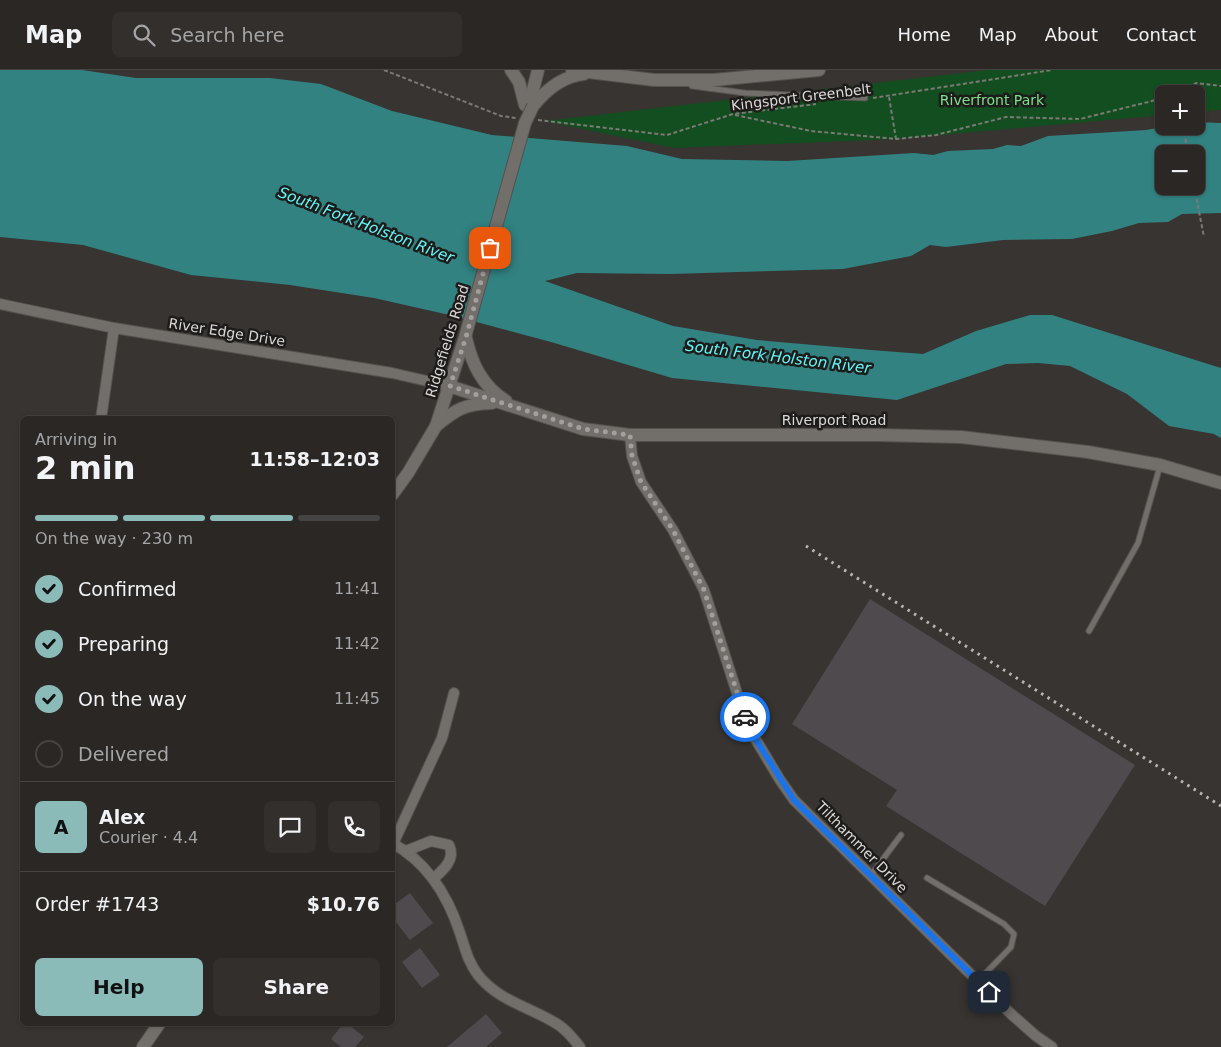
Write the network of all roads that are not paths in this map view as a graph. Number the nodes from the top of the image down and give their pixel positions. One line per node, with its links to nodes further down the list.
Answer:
1 (511, 70): 9 (main road)
2 (538, 70): 9 (main road, Ridgefields Road)
3 (572, 70): 6 (main road)
4 (819, 70): 5 (main road)
5 (778, 72): 7 (main road)
6 (595, 74): 7 (main road); 9 (main road)
7 (654, 80): 8 (lane)
8 (865, 98)
9 (529, 106): 12 (main road, Ridgefields Road, bridge)
10 (0, 304): 11 (street, River Edge Drive)
11 (114, 328): 13 (street, River Edge Drive); 15 (street)
12 (466, 337): 13 (main road, Ridgefields Road); 14 (main road)
13 (450, 386): 14 (main road, Riverport Road); 16 (main road, Ridgefields Road)
14 (514, 407): 16 (main road); 17 (main road, Riverport Road)
15 (101, 416)
16 (436, 426): 20 (main road, Ridgefields Road)
17 (630, 435): 18 (main road, Riverport Road); 27 (street, Tilthammer Drive)
18 (1160, 465): 19 (main road, Riverport Road); 21 (lane)
19 (1221, 483)
20 (395, 491)
21 (1089, 631)
22 (454, 693): 24 (street)
23 (901, 835): 27 (lane)
24 (395, 840)
25 (395, 845): 26 (street)
26 (406, 851): 29 (street); 29 (street)
27 (871, 876): 30 (street, Tilthammer Drive)
28 (927, 878): 30 (lane)
29 (433, 879): 33 (street)
30 (978, 981): 34 (street, Tilthammer Drive)
31 (158, 1026): 32 (main road)
32 (143, 1047)
33 (580, 1047)
34 (1052, 1047)

